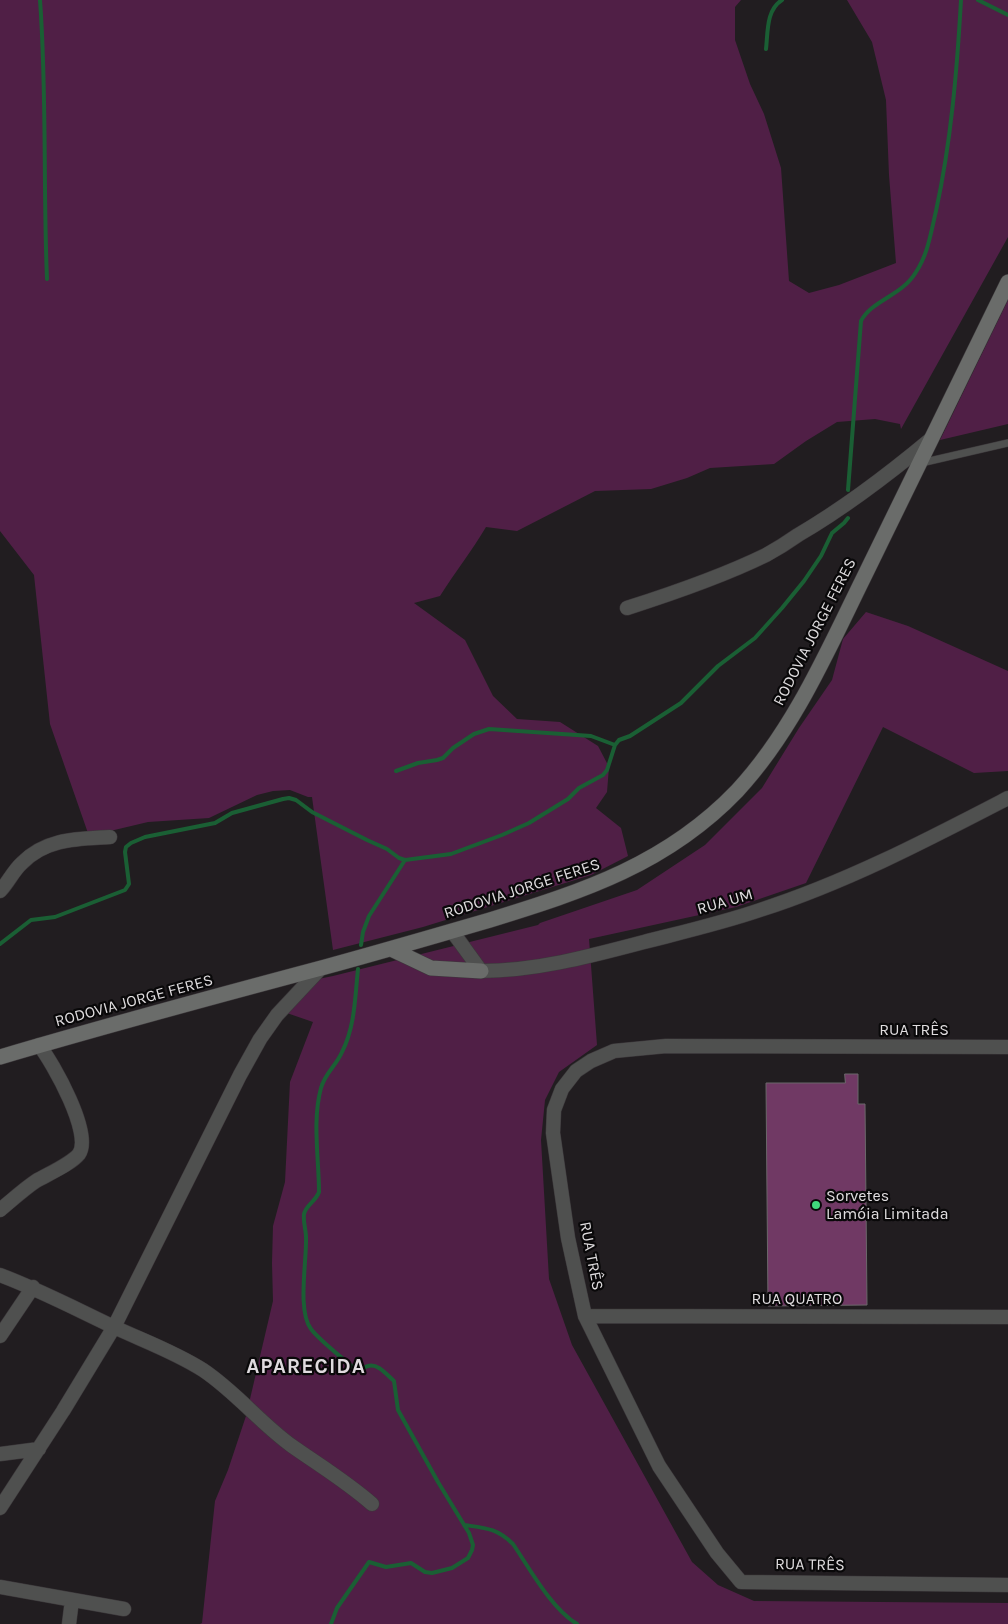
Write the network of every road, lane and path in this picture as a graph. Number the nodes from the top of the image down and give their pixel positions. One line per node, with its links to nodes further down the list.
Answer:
1 (1008, 282): 2 (main road, RODOVIA JORGE FERES)
2 (931, 439): 4 (main road, RODOVIA JORGE FERES); 5 (street)
3 (1008, 443): 4 (lane)
4 (920, 463): 9 (main road, RODOVIA JORGE FERES)
5 (627, 608)
6 (1008, 798): 12 (street, RUA UM)
7 (110, 837): 8 (street)
8 (0, 891)
9 (452, 931): 10 (main road, RODOVIA JORGE FERES); 12 (street)
10 (392, 949): 11 (main road, RODOVIA JORGE FERES); 12 (main road)
11 (321, 968): 13 (main road, RODOVIA JORGE FERES); 21 (street)
12 (481, 971)
13 (39, 1045): 15 (main road, RODOVIA JORGE FERES); 16 (street)
14 (1008, 1047): 19 (street, RUA TRÊS)
15 (0, 1057)
16 (0, 1210)
17 (0, 1275): 18 (street)
18 (33, 1287): 21 (street); 22 (street)
19 (585, 1316): 20 (street, RUA QUATRO); 27 (street, RUA TRÊS)
20 (1008, 1317)
21 (114, 1327): 23 (street); 25 (street)
22 (0, 1336)
23 (40, 1449): 24 (street); 26 (street)
24 (0, 1454)
25 (372, 1504)
26 (0, 1508)
27 (1008, 1585)
28 (0, 1587): 29 (street)
29 (72, 1600): 30 (street); 31 (street)
30 (124, 1609)
31 (69, 1624)

